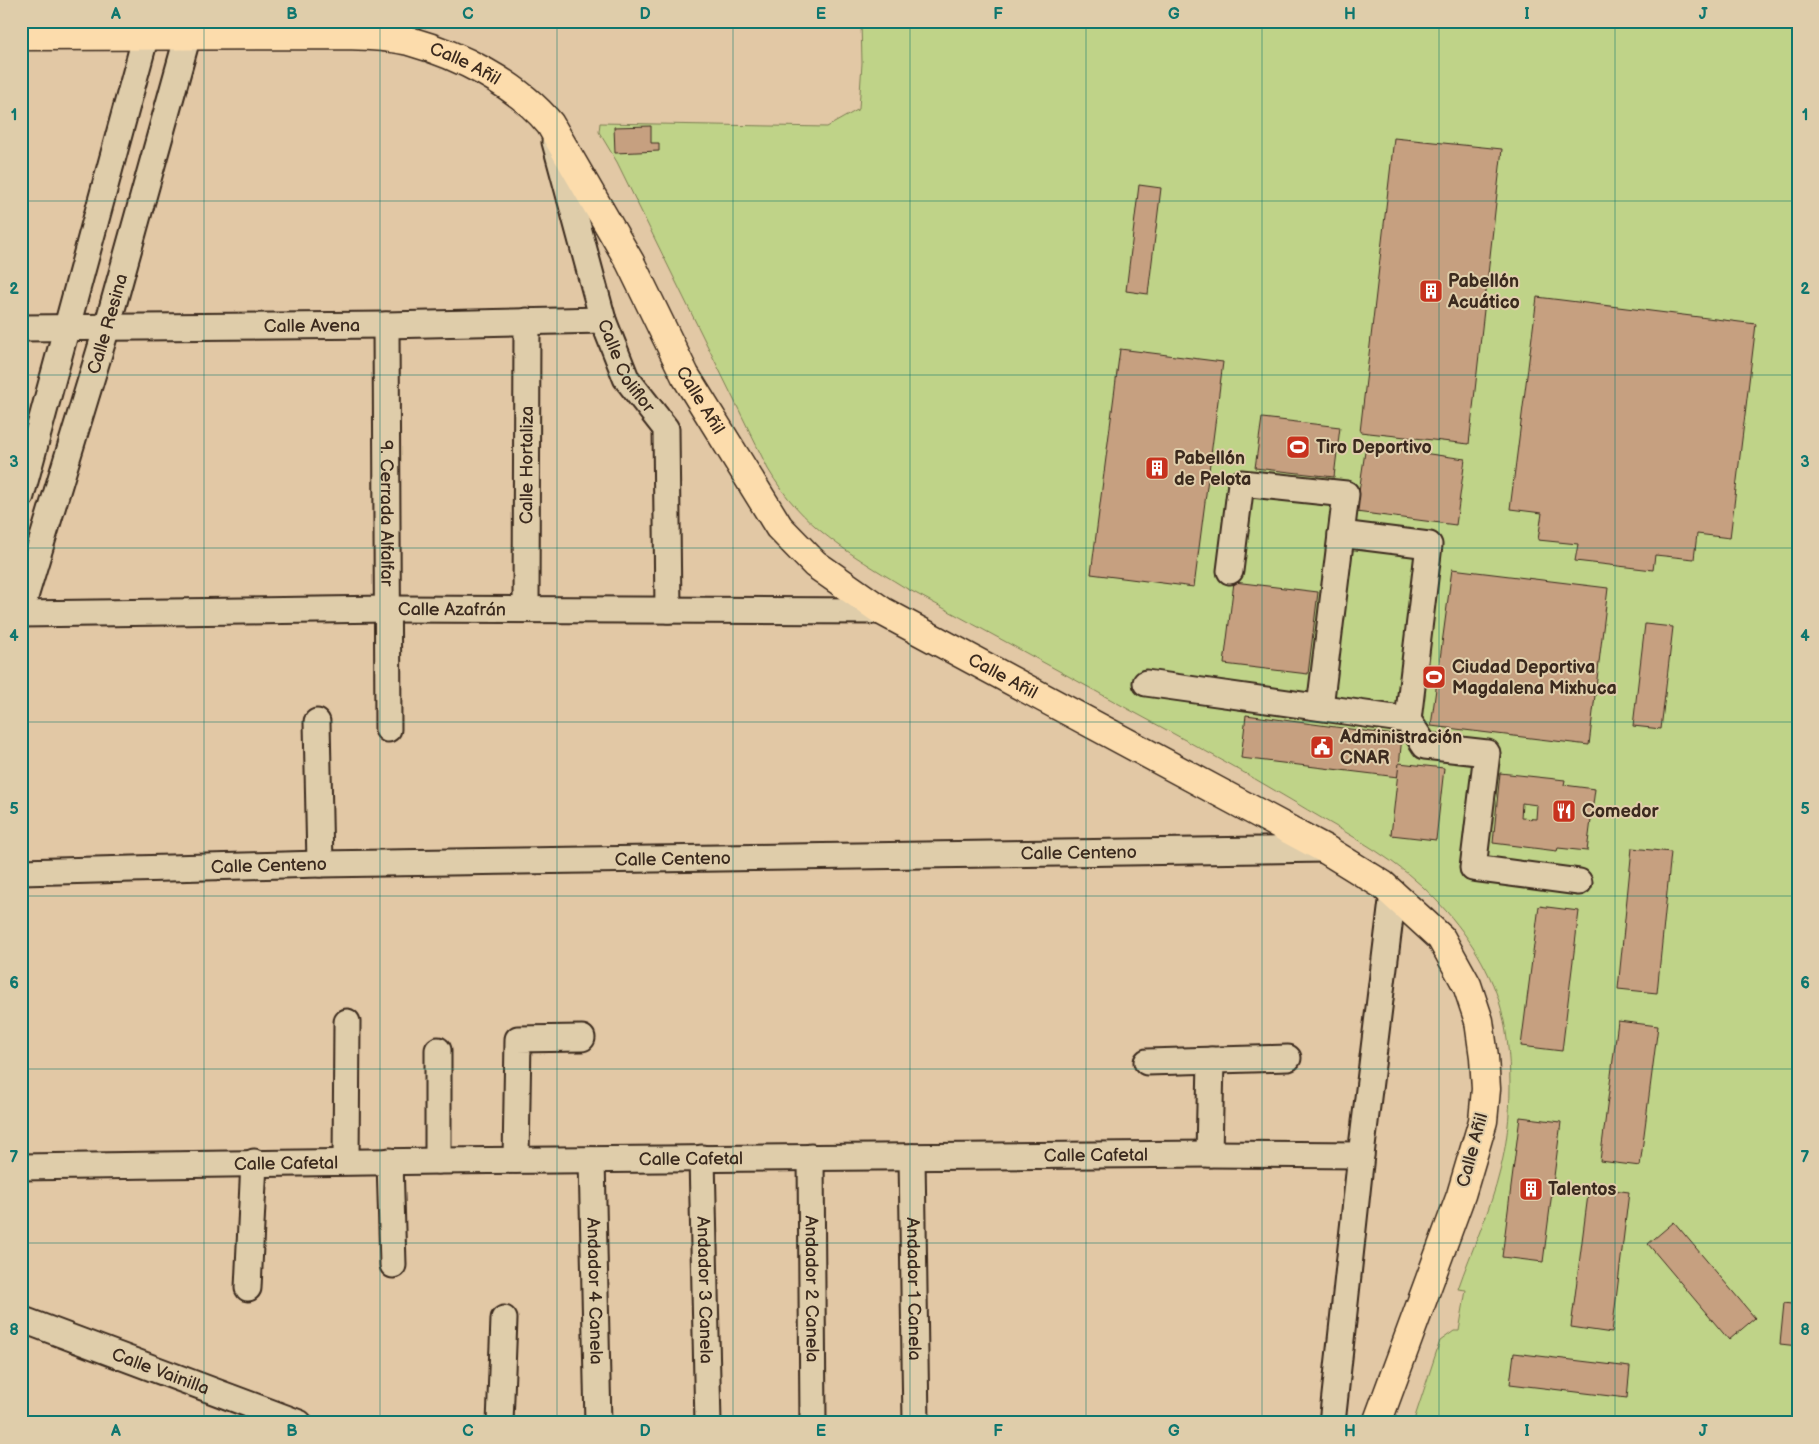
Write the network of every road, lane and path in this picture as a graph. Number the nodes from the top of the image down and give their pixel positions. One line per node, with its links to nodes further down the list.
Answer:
1 (188, 35): 3 (main road, Calle Añil); 4 (main road, Calle Añil); 8 (street, Calle Resina)
2 (21, 36): 3 (main road, Calle Añil)
3 (146, 36): 10 (street, Calle Resina)
4 (550, 124): 5 (street, Calle Coliflor); 17 (main road, Calle Añil)
5 (603, 320): 6 (street, Calle Avena); 16 (street, Calle Coliflor)
6 (527, 321): 7 (street, Calle Avena); 15 (street, Calle Hortaliza)
7 (386, 325): 8 (street, Calle Avena); 14 (street, 9. Cerrada Alfalfar)
8 (107, 327): 10 (street, Calle Avena); 18 (street, Calle Resina)
9 (21, 328): 10 (street, Calle Avena)
10 (68, 328): 11 (street, Calle Resina)
11 (21, 496)
12 (1341, 534): 13 (street); 20 (street); 21 (street)
13 (1230, 571)
14 (388, 609): 15 (street, Calle Azafrán); 18 (street, Calle Azafrán); 23 (street, 9. Cerrada Alfalfar)
15 (526, 610): 16 (street, Calle Azafrán)
16 (668, 610): 17 (street, Calle Azafrán)
17 (882, 611): 24 (main road, Calle Añil)
18 (21, 612)
19 (1146, 683): 20 (street)
20 (1320, 707): 21 (street)
21 (1408, 720): 27 (street)
22 (317, 722): 25 (street)
23 (388, 729)
24 (1325, 849): 25 (street, Calle Centeno); 28 (main road, Calle Añil)
25 (320, 864): 26 (street, Calle Centeno)
26 (21, 872)
27 (1579, 882)
28 (1393, 893): 36 (street); 58 (main road, Calle Añil)
29 (346, 1022): 45 (street)
30 (582, 1038): 40 (street)
31 (438, 1050): 43 (street)
32 (1288, 1058): 33 (street)
33 (1211, 1060): 34 (street); 35 (street)
34 (1147, 1062)
35 (1209, 1154): 36 (street, Calle Cafetal); 37 (street, Calle Cafetal)
36 (1361, 1155): 57 (street)
37 (912, 1156): 38 (street, Calle Cafetal); 56 (street, Andador 1 Canela)
38 (811, 1157): 39 (street, Calle Cafetal); 55 (street, Andador 2 Canela)
39 (702, 1158): 41 (street, Calle Cafetal); 54 (street, Andador 3 Canela)
40 (516, 1160): 41 (street, Calle Cafetal); 43 (street, Calle Cafetal)
41 (592, 1160): 53 (street, Andador 4 Canela)
42 (390, 1161): 43 (street, Calle Cafetal); 45 (street, Calle Cafetal); 47 (street)
43 (438, 1161)
44 (254, 1162): 45 (street, Calle Cafetal); 46 (street, Calle Cafetal); 48 (street)
45 (346, 1162)
46 (21, 1167)
47 (393, 1265)
48 (248, 1288)
49 (21, 1319): 51 (street, Calle Vainilla)
50 (504, 1319): 52 (street)
51 (299, 1423)
52 (500, 1423)
53 (598, 1423)
54 (708, 1423)
55 (813, 1423)
56 (916, 1423)
57 (1332, 1423)
58 (1377, 1423)

